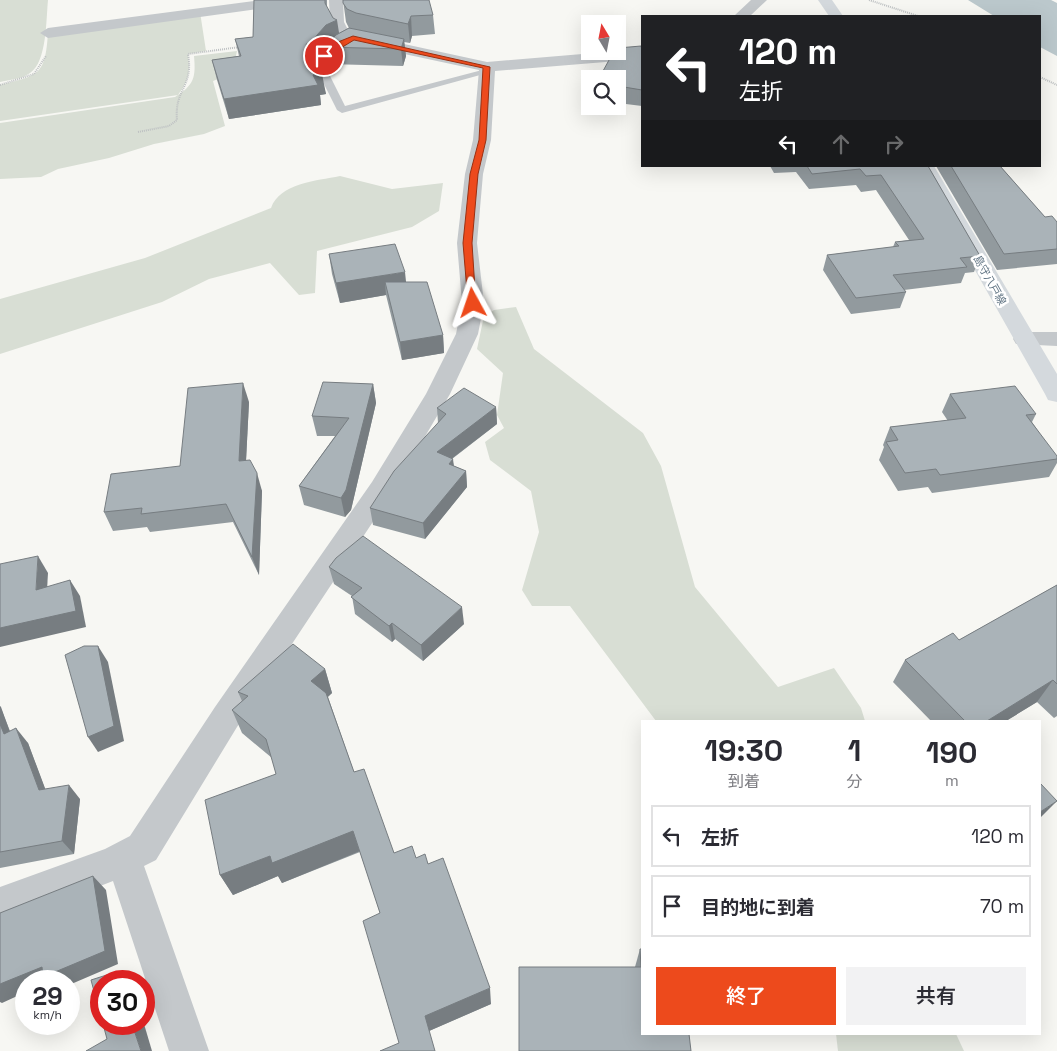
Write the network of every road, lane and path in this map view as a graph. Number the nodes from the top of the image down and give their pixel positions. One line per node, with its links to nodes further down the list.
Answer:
1 (294, 0): 9 (street)
2 (336, 0): 10 (street)
3 (760, 0): 6 (street)
4 (825, 0): 7 (main road)
5 (869, 0): 8 (path)
6 (742, 15)
7 (835, 15)
8 (915, 15)
9 (48, 33): 15 (path)
10 (353, 38): 13 (street); 13 (lane)
11 (241, 46): 17 (path)
12 (641, 54): 13 (street)
13 (486, 70): 22 (street)
14 (1041, 78): 16 (path)
15 (0, 85)
16 (1057, 86)
17 (138, 132)
18 (926, 167): 19 (main road, 島守八戸線)
19 (1024, 339): 20 (street); 21 (main road, 島守八戸線)
20 (1057, 339)
21 (1057, 394)
22 (124, 859): 23 (street); 24 (street)
23 (0, 906)
24 (189, 1051)

